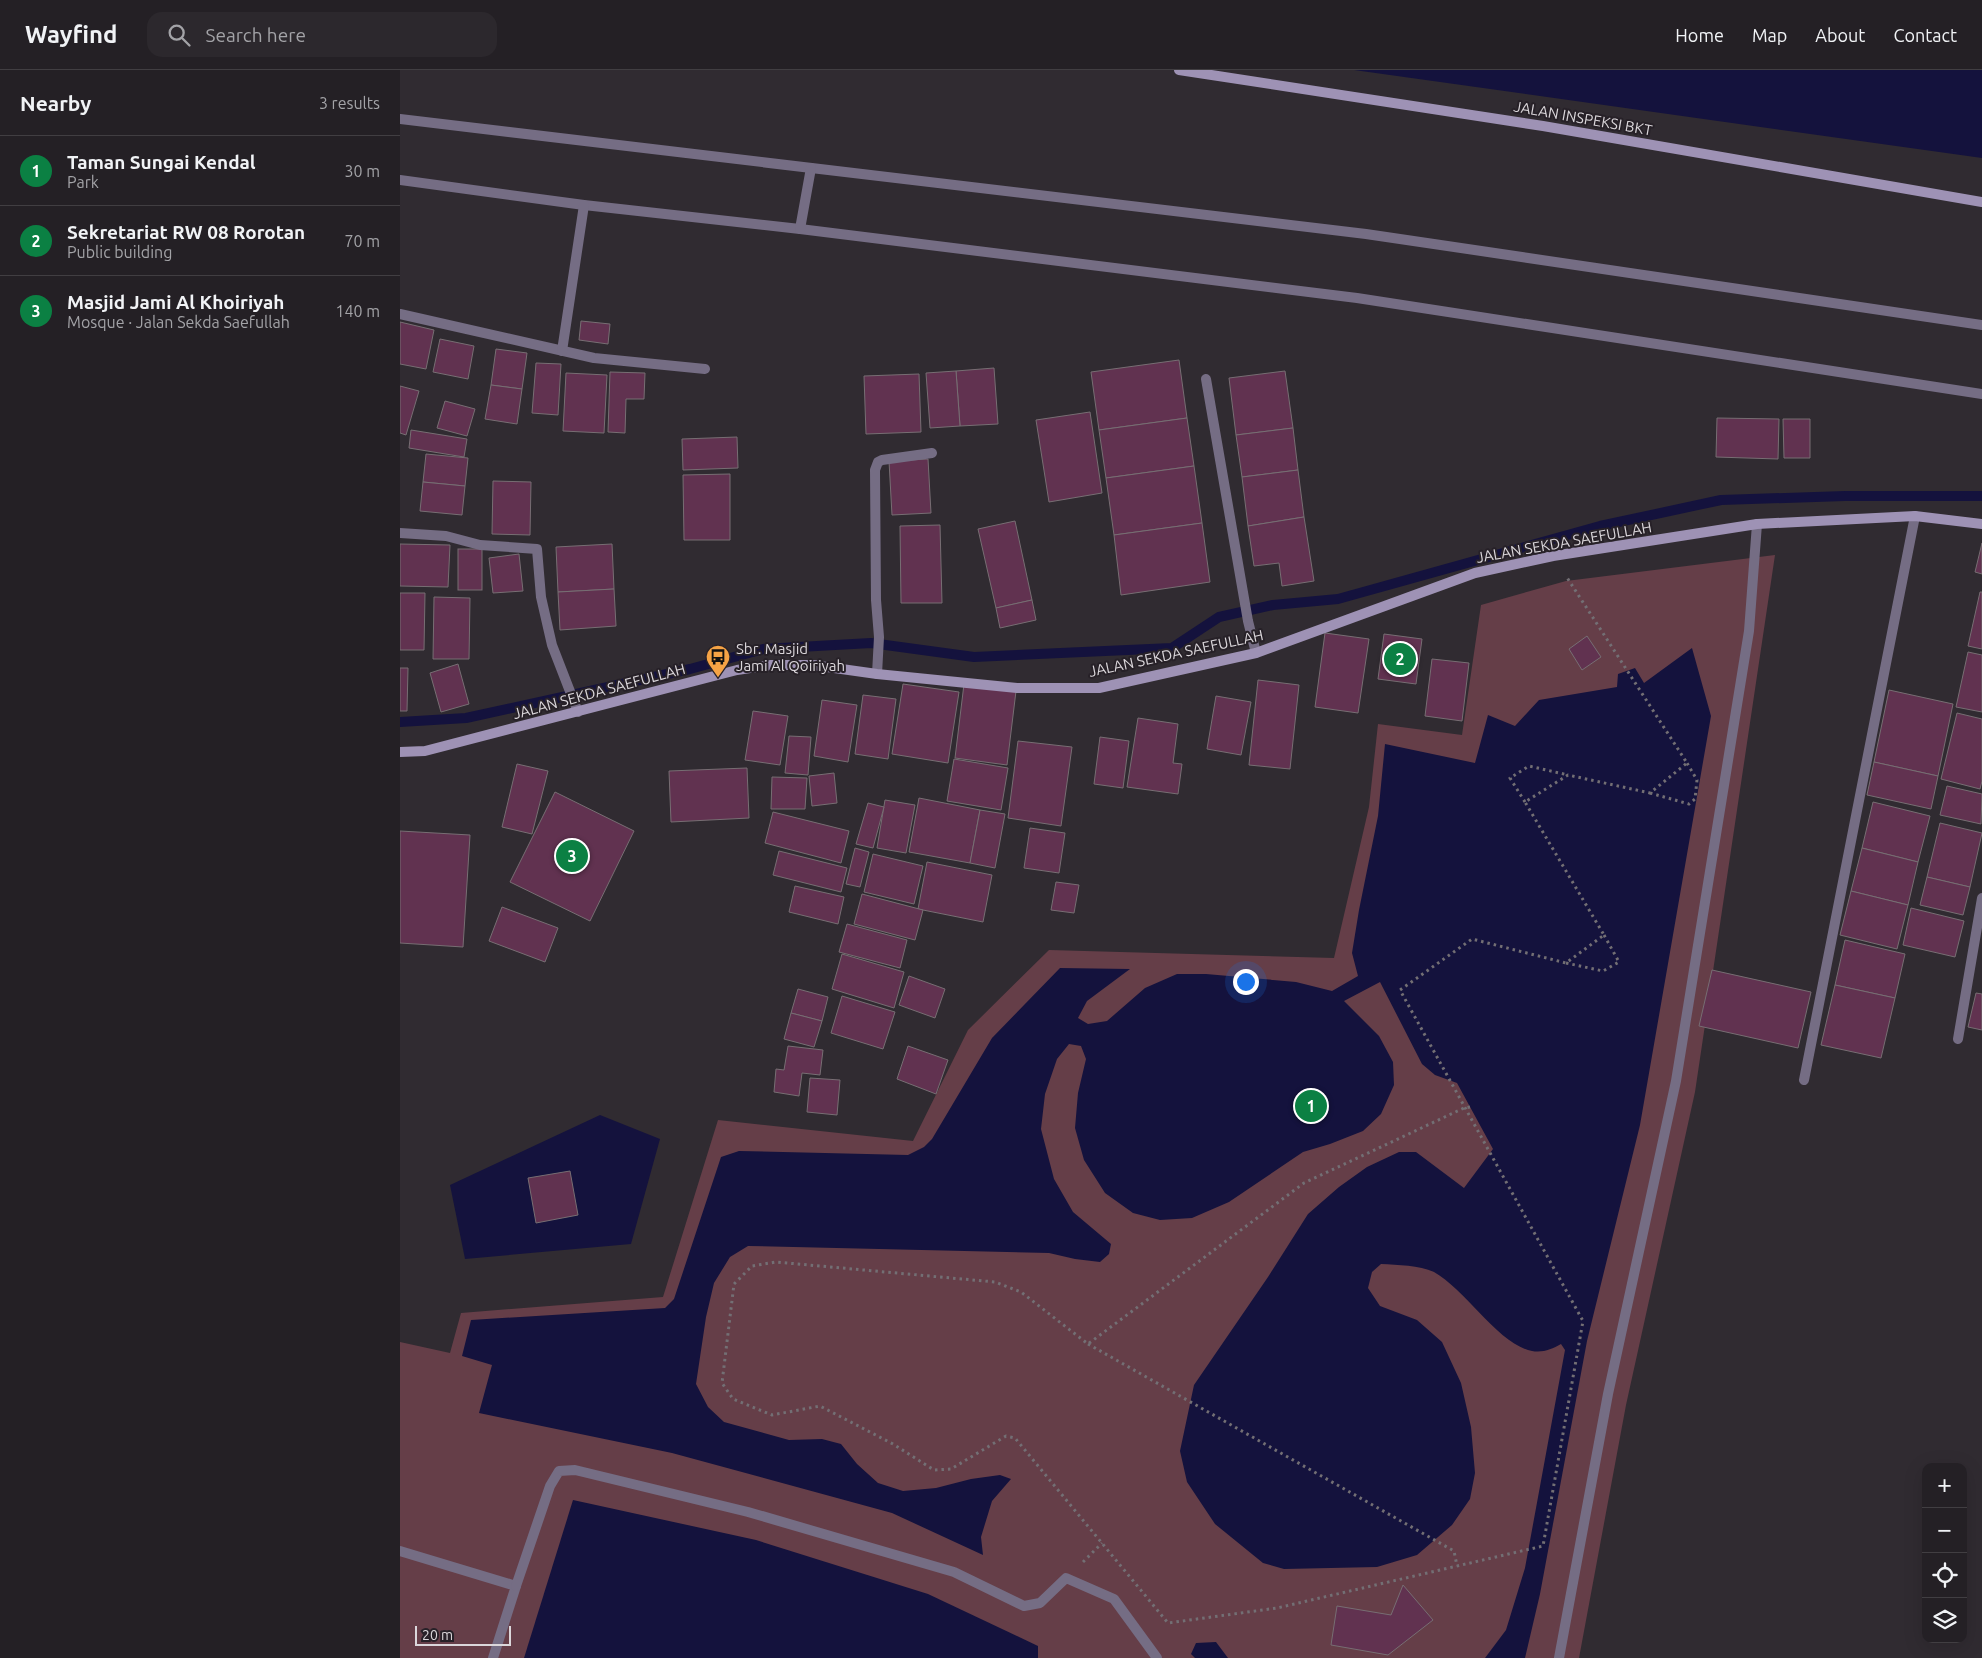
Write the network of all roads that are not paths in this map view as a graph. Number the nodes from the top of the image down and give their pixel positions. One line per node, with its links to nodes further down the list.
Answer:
1 (1179, 70): 5 (street, JALAN INSPEKSI BKT)
2 (400, 119): 3 (street)
3 (811, 168): 7 (street); 9 (street)
4 (400, 180): 6 (street)
5 (1982, 202)
6 (584, 205): 7 (street); 10 (street)
7 (800, 229): 13 (street)
8 (400, 314): 10 (street)
9 (1982, 325)
10 (562, 351): 11 (street)
11 (705, 369)
12 (1206, 379): 19 (street)
13 (1982, 394)
14 (932, 453): 20 (street)
15 (1915, 516): 16 (street, JALAN SEKDA SAEFULLAH); 17 (street, JALAN SEKDA SAEFULLAH); 25 (street)
16 (1757, 524): 19 (street, JALAN SEKDA SAEFULLAH); 30 (street)
17 (1982, 524)
18 (400, 533): 21 (street)
19 (1256, 654): 20 (street, JALAN SEKDA SAEFULLAH)
20 (877, 674): 21 (street, JALAN SEKDA SAEFULLAH)
21 (576, 707): 22 (street, JALAN SEKDA SAEFULLAH)
22 (400, 752)
23 (1982, 898): 24 (street)
24 (1958, 1039)
25 (1804, 1080)
26 (400, 1550): 27 (street)
27 (516, 1586): 28 (street); 29 (street)
28 (493, 1658)
29 (1157, 1658)
30 (1559, 1658)

